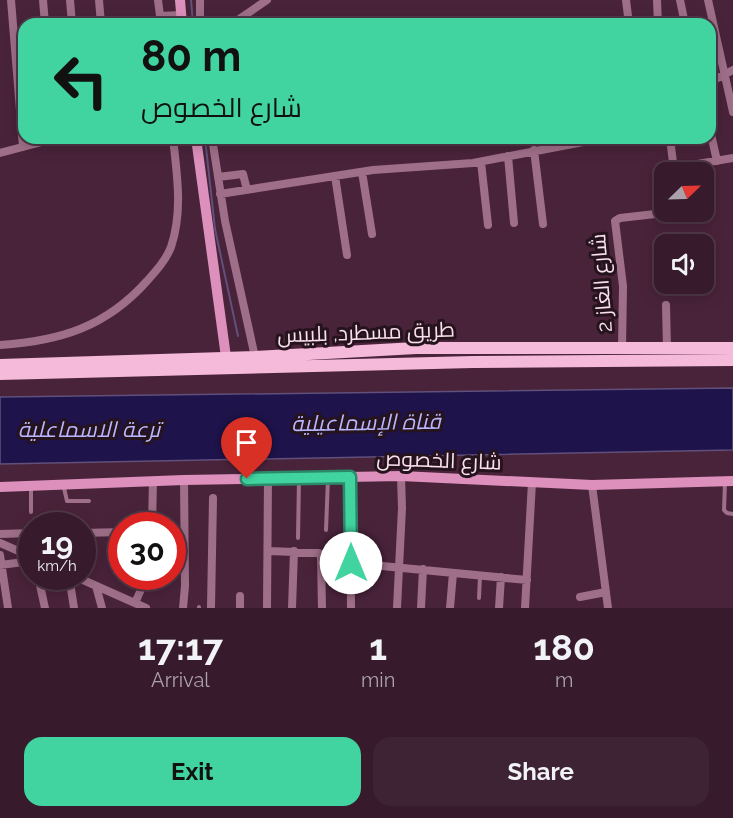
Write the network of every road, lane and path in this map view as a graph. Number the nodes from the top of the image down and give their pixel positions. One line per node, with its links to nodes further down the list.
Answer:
1 (11, 0): 28 (street)
2 (43, 0): 13 (street)
3 (70, 0): 14 (street)
4 (99, 0): 15 (street)
5 (158, 0): 16 (street)
6 (180, 0): 17 (main road)
7 (200, 0): 18 (street)
8 (267, 0): 19 (street)
9 (626, 0): 20 (street)
10 (657, 0): 21 (street)
11 (680, 0): 22 (street)
12 (708, 0): 23 (street)
13 (44, 18)
14 (72, 18)
15 (100, 18)
16 (160, 18)
17 (181, 18)
18 (200, 18)
19 (241, 18)
20 (628, 18)
21 (658, 18)
22 (684, 18)
23 (712, 18)
24 (716, 37): 26 (street)
25 (733, 70): 26 (street)
26 (724, 74): 27 (street); 29 (street)
27 (716, 79)
28 (18, 86)
29 (733, 112)
30 (23, 144): 38 (street)
31 (34, 144): 38 (street)
32 (174, 144): 59 (street)
33 (197, 144): 63 (main road)
34 (214, 144): 49 (street)
35 (569, 144): 39 (street)
36 (671, 144): 45 (street)
37 (713, 144): 43 (street)
38 (23, 147): 40 (street)
39 (534, 150): 41 (street); 54 (street)
40 (0, 153)
41 (508, 156): 44 (street); 53 (street)
42 (733, 158): 43 (street)
43 (717, 161): 46 (street)
44 (481, 162): 47 (street); 55 (street)
45 (673, 162)
46 (712, 162)
47 (362, 172): 48 (street); 56 (street)
48 (335, 176): 50 (street); 57 (street)
49 (218, 177): 50 (street); 51 (street)
50 (247, 190): 51 (street)
51 (220, 194): 64 (street)
52 (654, 214): 60 (street, شارع الغاز 2)
53 (514, 223)
54 (543, 224)
55 (488, 225)
56 (372, 234)
57 (347, 255)
58 (666, 305): 61 (street)
59 (0, 345)
60 (622, 348): 61 (main road, طريق مسطرد, بلبيس); 64 (main road, طريق مسطرد, بلبيس)
61 (667, 348): 62 (main road, طريق مسطرد, بلبيس)
62 (733, 348)
63 (226, 357): 64 (main road, طريق مسطرد, بلبيس); 66 (main road, طريق مسطرد, بلبيس)
64 (255, 357)
65 (733, 360): 67 (main road, طريق مسطرد, بلبيس)
66 (0, 365)
67 (0, 374)
68 (401, 476): 70 (main road, شارع الخصوص); 76 (main road, شارع الخصوص); 98 (street)
69 (328, 477): 70 (main road, شارع الخصوص); 71 (main road, شارع الخصوص); 86 (lane)
70 (350, 477): 96 (street)
71 (299, 478): 72 (main road, شارع الخصوص); 89 (lane)
72 (268, 479): 73 (main road, شارع الخصوص); 91 (street)
73 (184, 480): 74 (main road, شارع الخصوص); 118 (street)
74 (153, 481): 77 (main road, شارع الخصوص); 84 (street)
75 (729, 481): 79 (main road, شارع الخصوص); 85 (lane)
76 (532, 482): 79 (main road, شارع الخصوص); 103 (street)
77 (64, 484): 78 (main road, شارع الخصوص); 82 (lane)
78 (32, 485): 80 (main road, شارع الخصوص); 83 (lane)
79 (592, 485): 108 (street)
80 (0, 487)
81 (213, 498): 119 (street)
82 (89, 501)
83 (31, 512)
84 (152, 512)
85 (733, 514)
86 (326, 530)
87 (18, 533): 88 (street)
88 (0, 534)
89 (298, 538)
90 (0, 543): 93 (street)
91 (269, 551): 92 (street); 121 (street)
92 (294, 551): 122 (street); 123 (street)
93 (18, 552)
94 (0, 555): 97 (street)
95 (18, 562): 97 (street)
96 (351, 563): 98 (street); 124 (street)
97 (1, 565): 113 (street)
98 (398, 568): 99 (street); 125 (street)
99 (423, 569): 100 (street); 126 (street)
100 (453, 573): 101 (street); 127 (street)
101 (480, 575): 102 (street); 111 (lane)
102 (501, 577): 103 (street); 128 (street)
103 (526, 580): 129 (street)
104 (96, 586): 112 (street); 116 (street)
105 (42, 590): 114 (street)
106 (71, 590): 115 (street)
107 (141, 590): 112 (street)
108 (606, 592): 110 (street); 130 (street)
109 (240, 596): 120 (street)
110 (580, 597)
111 (479, 598)
112 (135, 603): 117 (street)
113 (8, 608)
114 (45, 608)
115 (74, 608)
116 (102, 608)
117 (146, 608)
118 (183, 608)
119 (211, 608)
120 (240, 608)
121 (267, 608)
122 (292, 608)
123 (322, 608)
124 (351, 608)
125 (397, 608)
126 (422, 608)
127 (450, 608)
128 (500, 608)
129 (525, 608)
130 (608, 608)

